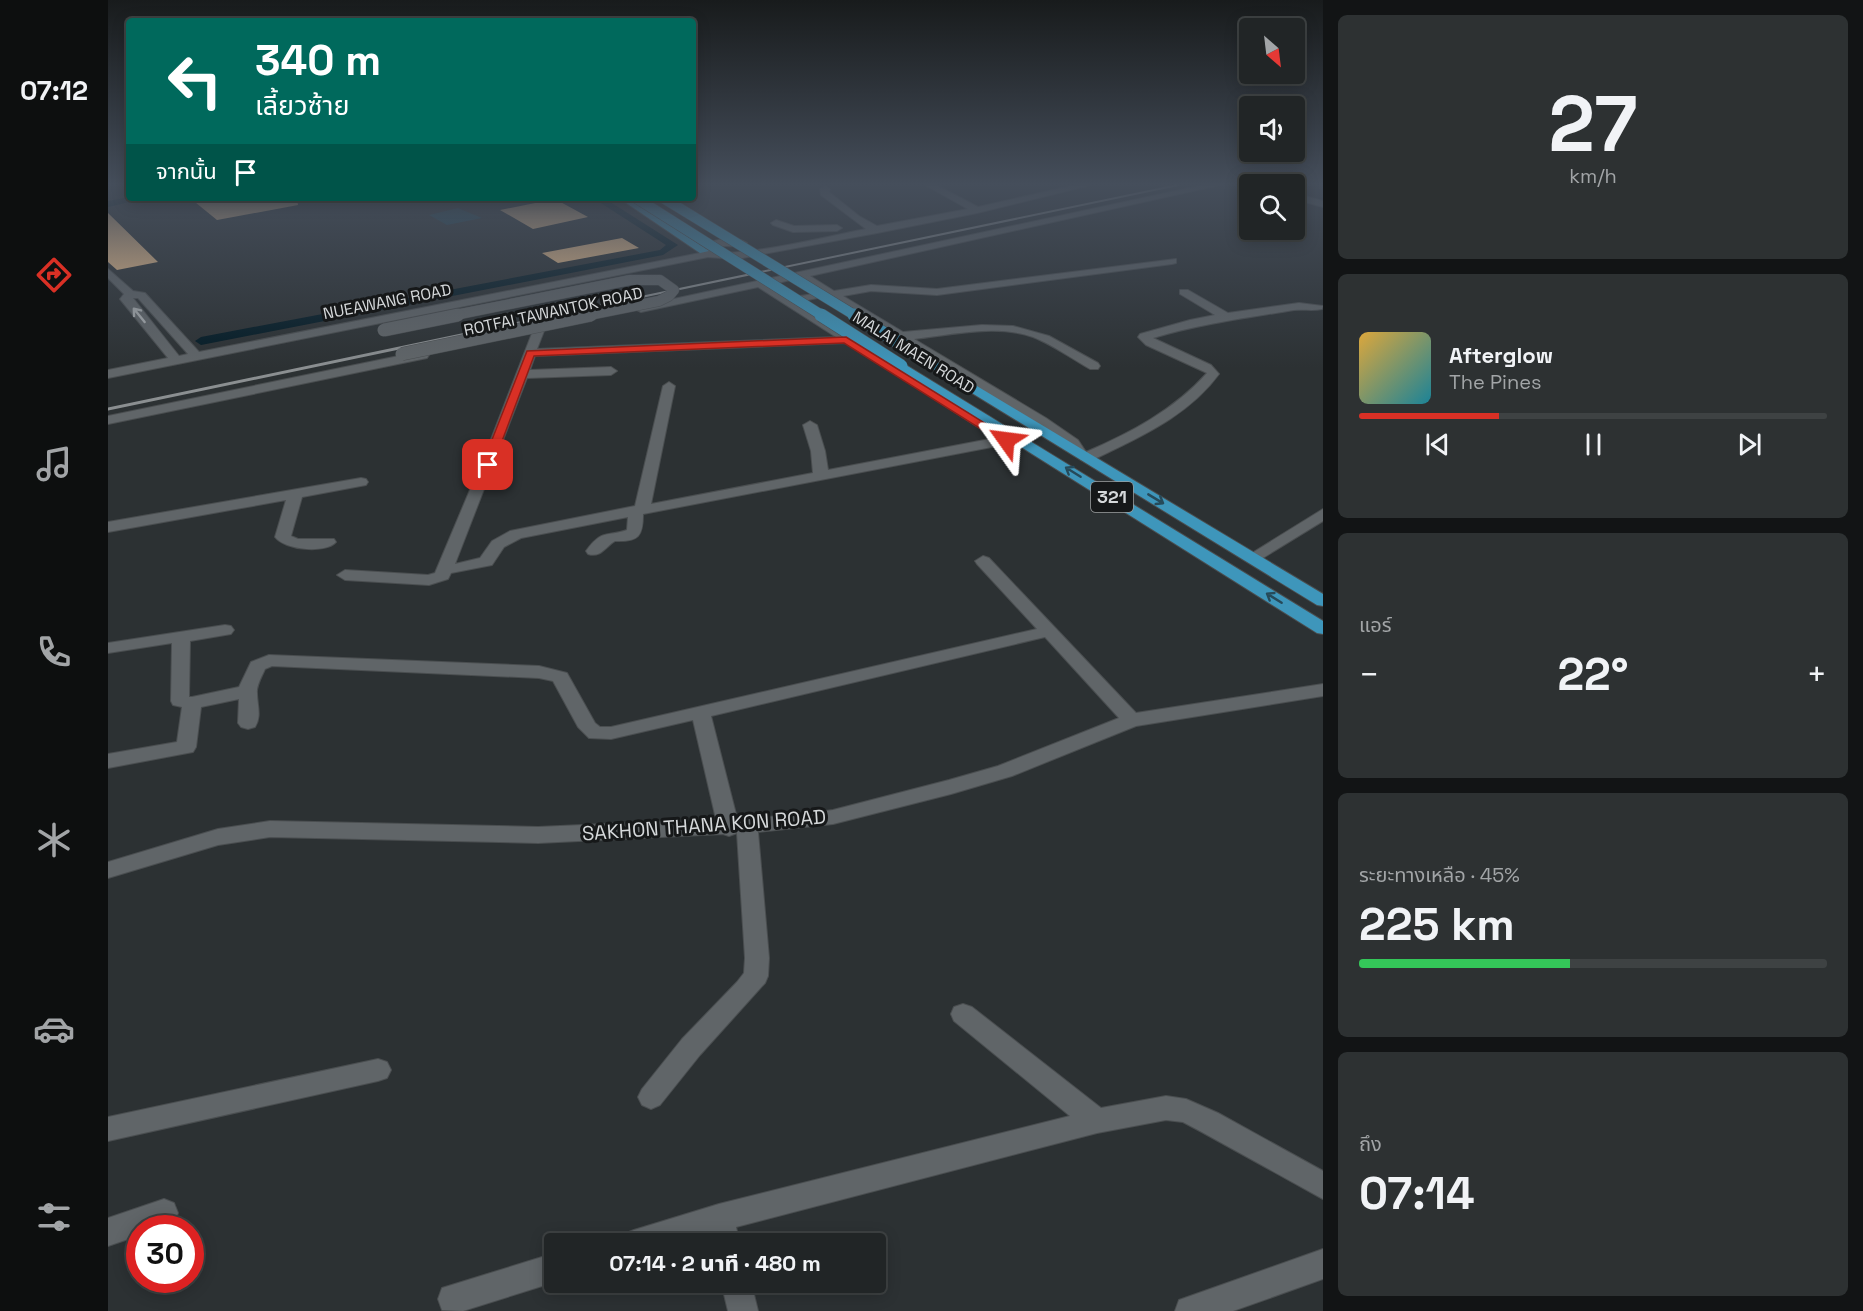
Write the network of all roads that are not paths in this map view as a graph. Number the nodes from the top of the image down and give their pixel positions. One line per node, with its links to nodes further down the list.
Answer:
1 (697, 246): 8 (highway)
2 (706, 246): 8 (street)
3 (712, 246): 35 (highway, MALAI MAEN ROAD / 321, bridge)
4 (742, 246): 36 (highway, MALAI MAEN ROAD / 321, bridge)
5 (748, 246): 9 (highway)
6 (789, 246): 9 (street)
7 (929, 246): 12 (street, ROTFAI TAWANTOK ROAD)
8 (706, 252): 9 (street); 24 (street, NUEAWANG ROAD)
9 (758, 252)
10 (1172, 261): 14 (street)
11 (108, 272): 16 (street)
12 (799, 274): 13 (street, ROTFAI TAWANTOK ROAD); 14 (street)
13 (758, 282): 17 (street); 20 (street, ROTFAI TAWANTOK ROAD)
14 (831, 292): 17 (street); 21 (street)
15 (1184, 292): 19 (street)
16 (130, 294): 24 (street); 25 (street, one-way to 16)
17 (782, 299): 22 (street)
18 (1318, 307): 19 (street)
19 (1226, 317): 36 (street)
20 (538, 332): 23 (street); 32 (street, ROTFAI TAWANTOK ROAD)
21 (903, 336): 26 (street); 36 (street)
22 (846, 340): 23 (street); 35 (street)
23 (530, 353): 29 (street)
24 (196, 356): 25 (street, NUEAWANG ROAD)
25 (176, 360): 28 (street, NUEAWANG ROAD)
26 (1094, 366)
27 (611, 371): 29 (street)
28 (108, 374)
29 (522, 374): 48 (street)
30 (108, 386): 32 (street, bridge)
31 (669, 386): 40 (street)
32 (243, 392): 33 (street, ROTFAI TAWANTOK ROAD)
33 (108, 420)
34 (810, 425): 37 (street)
35 (1012, 439): 37 (street); 50 (highway, MALAI MAEN ROAD / 321, one-way to 35)
36 (1083, 454): 45 (highway, MALAI MAEN ROAD / 321, one-way to 45)
37 (821, 475): 40 (street)
38 (362, 482): 39 (street)
39 (296, 493): 42 (street); 43 (street)
40 (639, 509): 44 (street); 47 (street)
41 (1323, 514): 45 (street)
42 (108, 528)
43 (328, 542)
44 (594, 551)
45 (1252, 558): 49 (highway, MALAI MAEN ROAD / 321)
46 (984, 561): 52 (street)
47 (454, 569)
48 (345, 575)
49 (1323, 601)
50 (1323, 629)
51 (225, 630): 53 (street)
52 (1050, 631): 58 (street); 59 (street)
53 (181, 637): 54 (street); 57 (street)
54 (108, 648)
55 (1323, 690): 59 (street, SAKHON THANA KON ROAD)
56 (247, 691): 57 (street); 58 (street); 60 (street)
57 (192, 703): 61 (street)
58 (701, 713): 62 (street)
59 (1132, 720): 62 (street, SAKHON THANA KON ROAD)
60 (248, 723)
61 (108, 761)
62 (738, 827): 63 (street, SAKHON THANA KON ROAD); 66 (street)
63 (108, 870)
64 (963, 1014): 67 (street)
65 (378, 1070): 68 (street)
66 (651, 1097)
67 (1097, 1121): 69 (street); 71 (street)
68 (108, 1129)
69 (1323, 1186)
70 (164, 1213): 72 (street)
71 (722, 1231)
72 (108, 1232)
73 (1323, 1264): 78 (street)
74 (544, 1271): 76 (street)
75 (739, 1293): 77 (street)
76 (453, 1299)
77 (743, 1311)
78 (1190, 1311)

